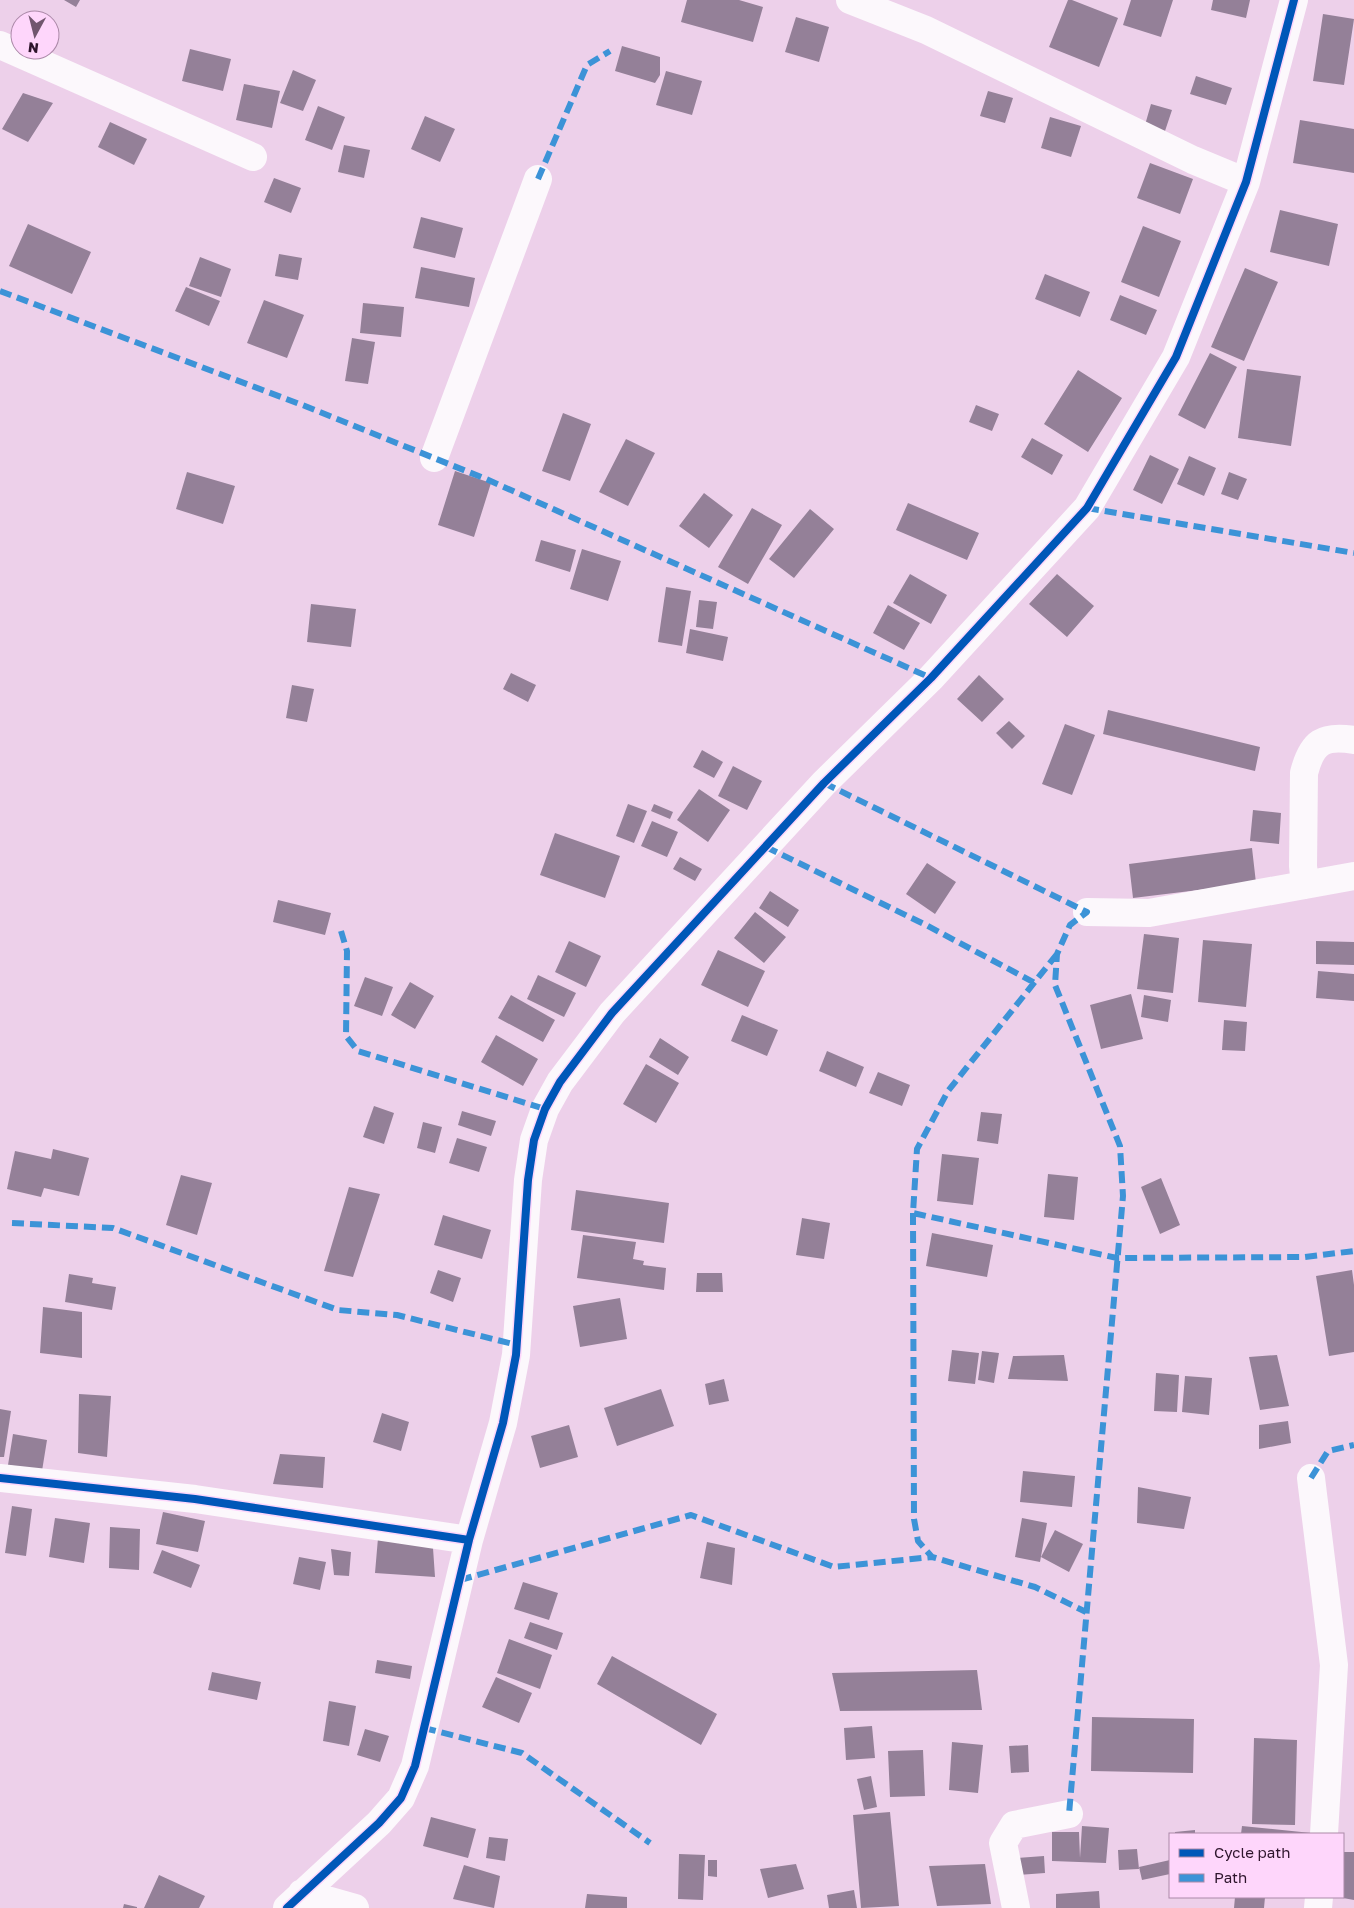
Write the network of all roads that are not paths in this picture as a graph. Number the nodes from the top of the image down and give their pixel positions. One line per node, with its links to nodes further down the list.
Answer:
1 (850, 0): 6 (street)
2 (1294, 0): 6 (street)
3 (0, 45): 4 (street)
4 (254, 157)
5 (538, 179): 7 (street)
6 (1246, 182): 14 (street)
7 (434, 458)
8 (1354, 740): 10 (street)
9 (1354, 876): 10 (street)
10 (1305, 885): 11 (street)
11 (1087, 912)
12 (0, 1478): 14 (street)
13 (1311, 1478): 16 (street)
14 (469, 1540): 17 (street)
15 (1069, 1814): 19 (street)
16 (1324, 1833)
17 (295, 1901): 18 (street)
18 (355, 1908)
19 (1016, 1908)

